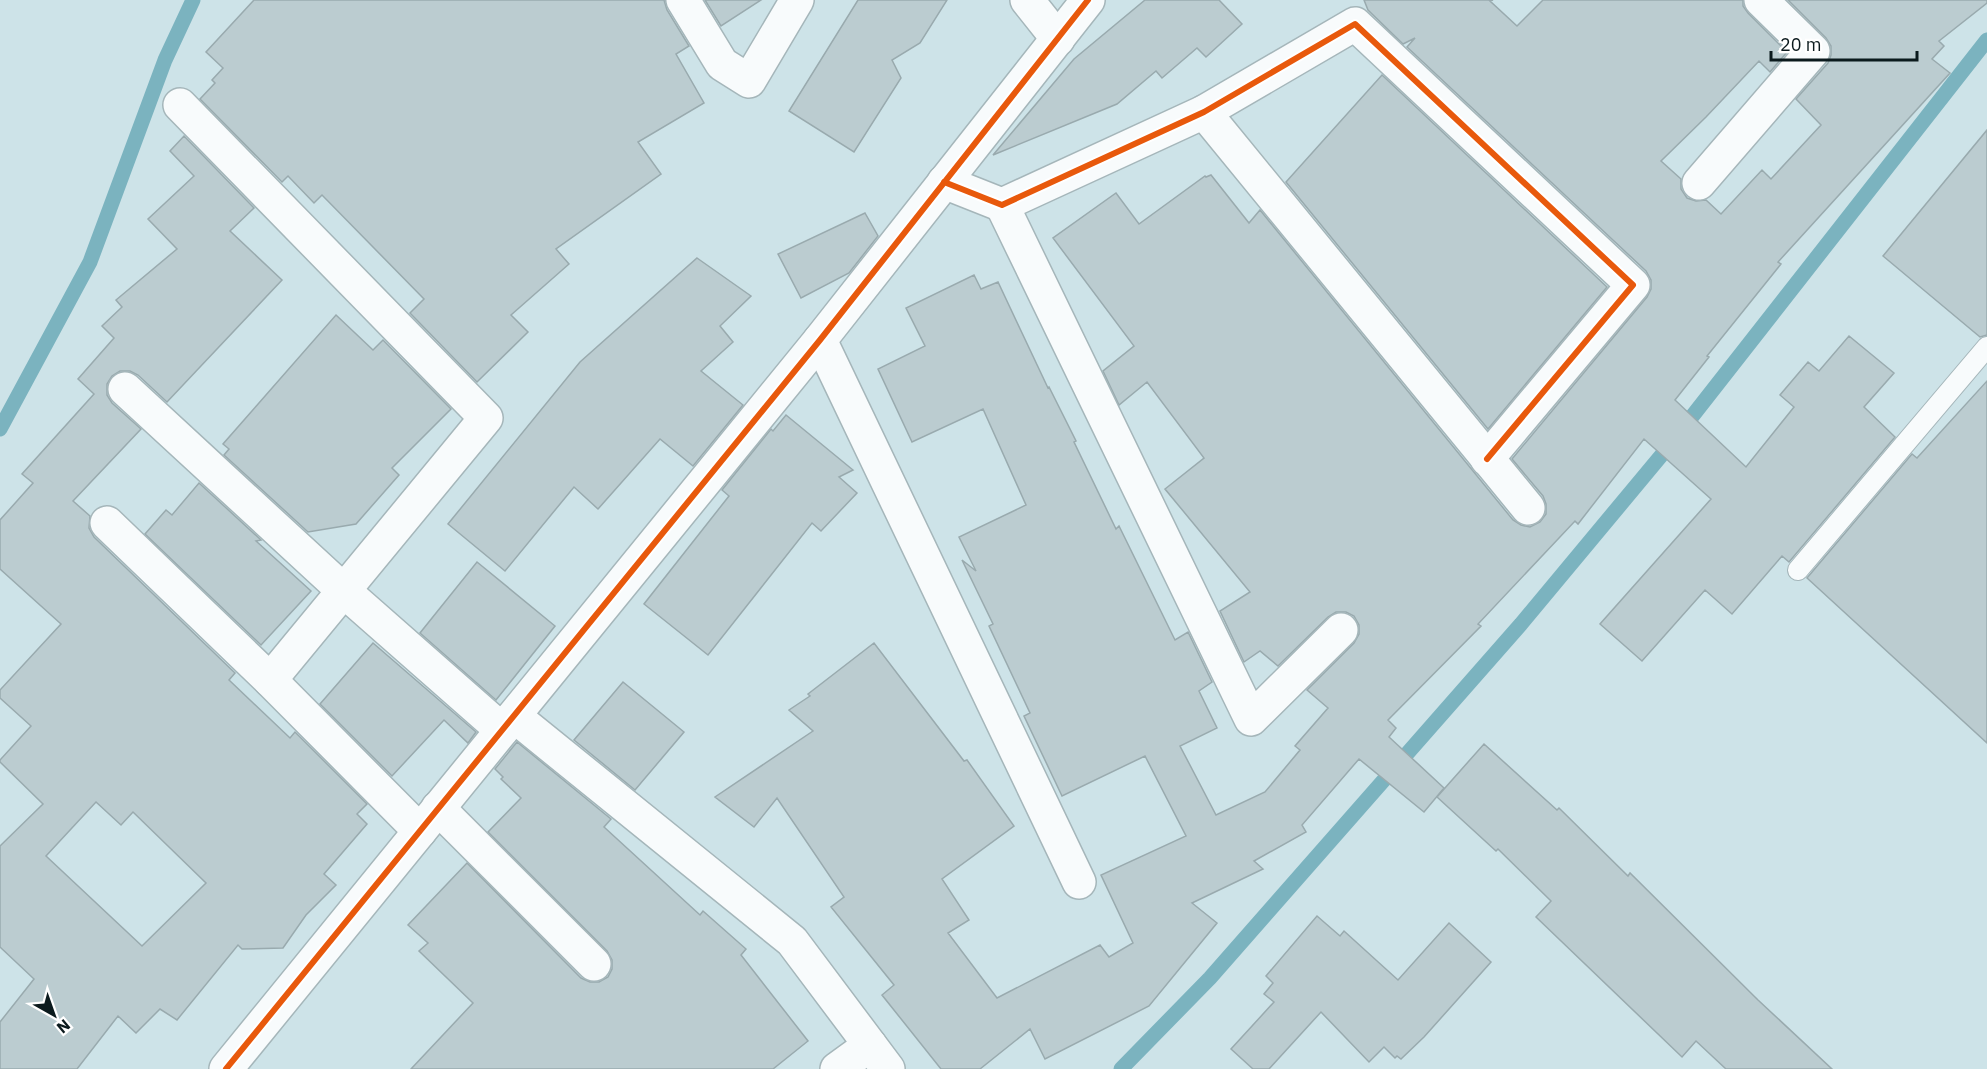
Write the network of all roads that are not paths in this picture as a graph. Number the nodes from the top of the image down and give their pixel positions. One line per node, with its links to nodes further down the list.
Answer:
1 (683, 0): 2 (street)
2 (797, 0)
3 (1027, 0): 6 (street)
4 (1088, 0): 6 (street)
5 (1761, 0): 10 (street)
6 (1058, 39): 9 (street)
7 (180, 105): 19 (street)
8 (1204, 112): 11 (street); 15 (street); 15 (street)
9 (944, 182): 11 (street); 12 (street)
10 (1699, 183)
11 (1002, 205): 20 (street)
12 (820, 340): 22 (street); 24 (street)
13 (1987, 347): 18 (lane)
14 (125, 388): 19 (street)
15 (1487, 459): 16 (street)
16 (1528, 508)
17 (107, 523): 21 (street)
18 (1798, 570)
19 (344, 591): 21 (street); 22 (street)
20 (1341, 630)
21 (270, 680): 23 (street)
22 (508, 723): 23 (street); 26 (street)
23 (429, 820): 25 (street); 27 (street)
24 (1079, 882)
25 (594, 964)
26 (879, 1057): 28 (street)
27 (226, 1069)
28 (837, 1069)

